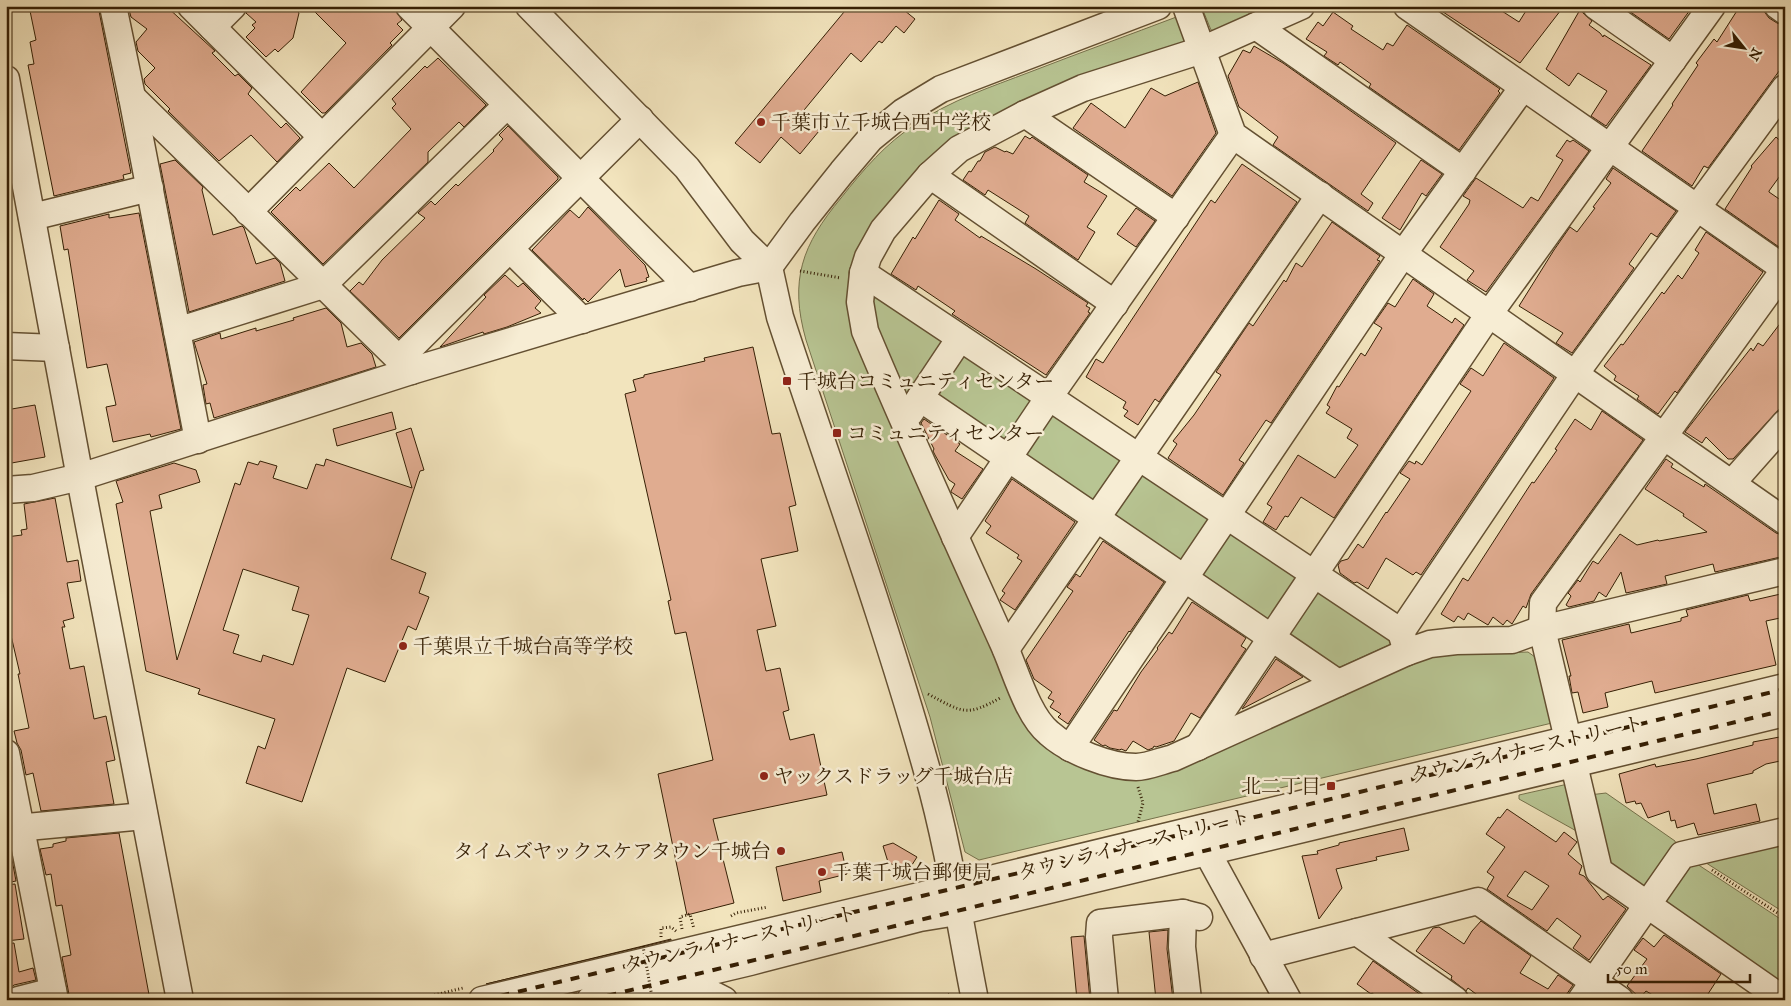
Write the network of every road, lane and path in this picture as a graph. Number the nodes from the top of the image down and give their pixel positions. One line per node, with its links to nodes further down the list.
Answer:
1 (113, 6): 23 (street)
2 (191, 6): 16 (street)
3 (232, 6): 16 (street)
4 (409, 6): 17 (street)
5 (452, 6): 17 (street)
6 (529, 6): 26 (street)
7 (1158, 6): 41 (street)
8 (1186, 6): 18 (street)
9 (1301, 6): 15 (street)
10 (1407, 6): 20 (street)
11 (1596, 6): 19 (street)
12 (1712, 6): 19 (street)
13 (1778, 6): 14 (street)
14 (1785, 11)
15 (1256, 26): 18 (street); 30 (street)
16 (212, 27): 28 (street)
17 (430, 28): 24 (street); 28 (street)
18 (1202, 50): 25 (street); 27 (street)
19 (1673, 60): 29 (street)
20 (1523, 87): 29 (street); 30 (street)
21 (7, 88): 37 (street)
22 (1785, 88): 35 (street)
23 (132, 97): 33 (street); 36 (street)
24 (507, 105): 32 (street); 45 (street)
25 (1025, 114): 31 (street); 38 (street)
26 (640, 119): 32 (street); 41 (street)
27 (1233, 134): 34 (street); 38 (street)
28 (322, 137): 36 (street)
29 (1610, 148): 35 (street); 48 (street)
30 (1463, 171): 40 (street)
31 (930, 175): 44 (street); 47 (street)
32 (580, 178): 39 (street); 46 (street)
33 (150, 188): 37 (street); 50 (street)
34 (1320, 195): 40 (street); 62 (street)
35 (1697, 208): 42 (street); 55 (street)
36 (248, 212): 45 (street)
37 (32, 217): 53 (street)
38 (1176, 217): 47 (street)
39 (510, 249): 49 (street); 54 (street)
40 (1403, 254): 48 (street); 67 (street)
41 (769, 267): 46 (street); 94 (street)
42 (1785, 269): 60 (street)
43 (800, 270): 44 (path)
44 (853, 276): 51 (street); 58 (street)
45 (323, 285): 50 (street); 54 (street)
46 (690, 288): 49 (street)
47 (1114, 304): 56 (street)
48 (1489, 314): 55 (street); 72 (street)
49 (582, 320): 54 (street)
50 (177, 331): 61 (street)
51 (960, 338): 56 (street); 57 (street)
52 (6, 346): 53 (street)
53 (56, 348): 64 (street)
54 (405, 365): 61 (street)
55 (1575, 374): 60 (street); 76 (street)
56 (1049, 397): 62 (street); 63 (street)
57 (920, 398): 58 (street); 63 (street)
58 (904, 422): 70 (street)
59 (1785, 423): 65 (street)
60 (1663, 436): 65 (street); 74 (street)
61 (198, 440): 64 (street)
62 (1139, 457): 67 (street); 68 (street)
63 (1008, 458): 68 (street); 70 (street)
64 (80, 478): 66 (street); 88 (street)
65 (1732, 483): 69 (street)
66 (6, 490)
67 (1227, 515): 72 (street); 73 (street)
68 (1096, 518): 73 (street); 77 (street)
69 (1785, 521)
70 (955, 537): 77 (street)
71 (1785, 571): 74 (street)
72 (1314, 574): 75 (street); 76 (street)
73 (1184, 578): 75 (street); 84 (street)
74 (1542, 629): 76 (street); 85 (street)
75 (1271, 638): 78 (street); 83 (street)
76 (1404, 642): 78 (street)
77 (1006, 649): 84 (street)
78 (1338, 683): 83 (street)
79 (1785, 687): 85 (street, タウンライナーストリート)
80 (921, 690): 81 (path)
81 (1006, 695)
82 (1785, 713): 85 (street, タウンライナーストリート)
83 (1198, 747): 84 (street)
84 (1070, 748)
85 (1571, 751): 92 (street, タウンライナーストリート); 94 (street, タウンライナーストリート); 95 (street)
86 (6, 753): 90 (street)
87 (1137, 785): 89 (path)
88 (144, 816): 90 (street); 111 (street)
89 (1138, 823)
90 (14, 828): 108 (street)
91 (1785, 831): 93 (street)
92 (1207, 852): 94 (street, タウンライナーストリート); 105 (street)
93 (1687, 854): 95 (street); 98 (path)
94 (955, 900): 106 (street, タウンライナーストリート); 112 (street, タウンライナーストリート); 116 (street)
95 (1647, 904): 107 (street); 122 (street)
96 (777, 905): 97 (path)
97 (728, 918)
98 (1785, 918)
99 (701, 932): 101 (path)
100 (1357, 932): 105 (street); 107 (street); 120 (street)
101 (675, 935)
102 (668, 936): 103 (path)
103 (661, 937)
104 (643, 946): 109 (path, bridge)
105 (1264, 956): 119 (street)
106 (750, 962): 113 (street, タウンライナーストリート); 115 (street)
107 (1587, 991): 121 (street)
108 (54, 996): 110 (street)
109 (656, 998): 114 (street)
110 (18, 1000)
111 (180, 1000)
112 (482, 1000)
113 (590, 1000)
114 (724, 1000)
115 (738, 1000)
116 (975, 1000)
117 (1105, 1000): 118 (street)
118 (1188, 1000)
119 (1288, 1000)
120 (1455, 1000)
121 (1620, 1000)
122 (1784, 1000)

